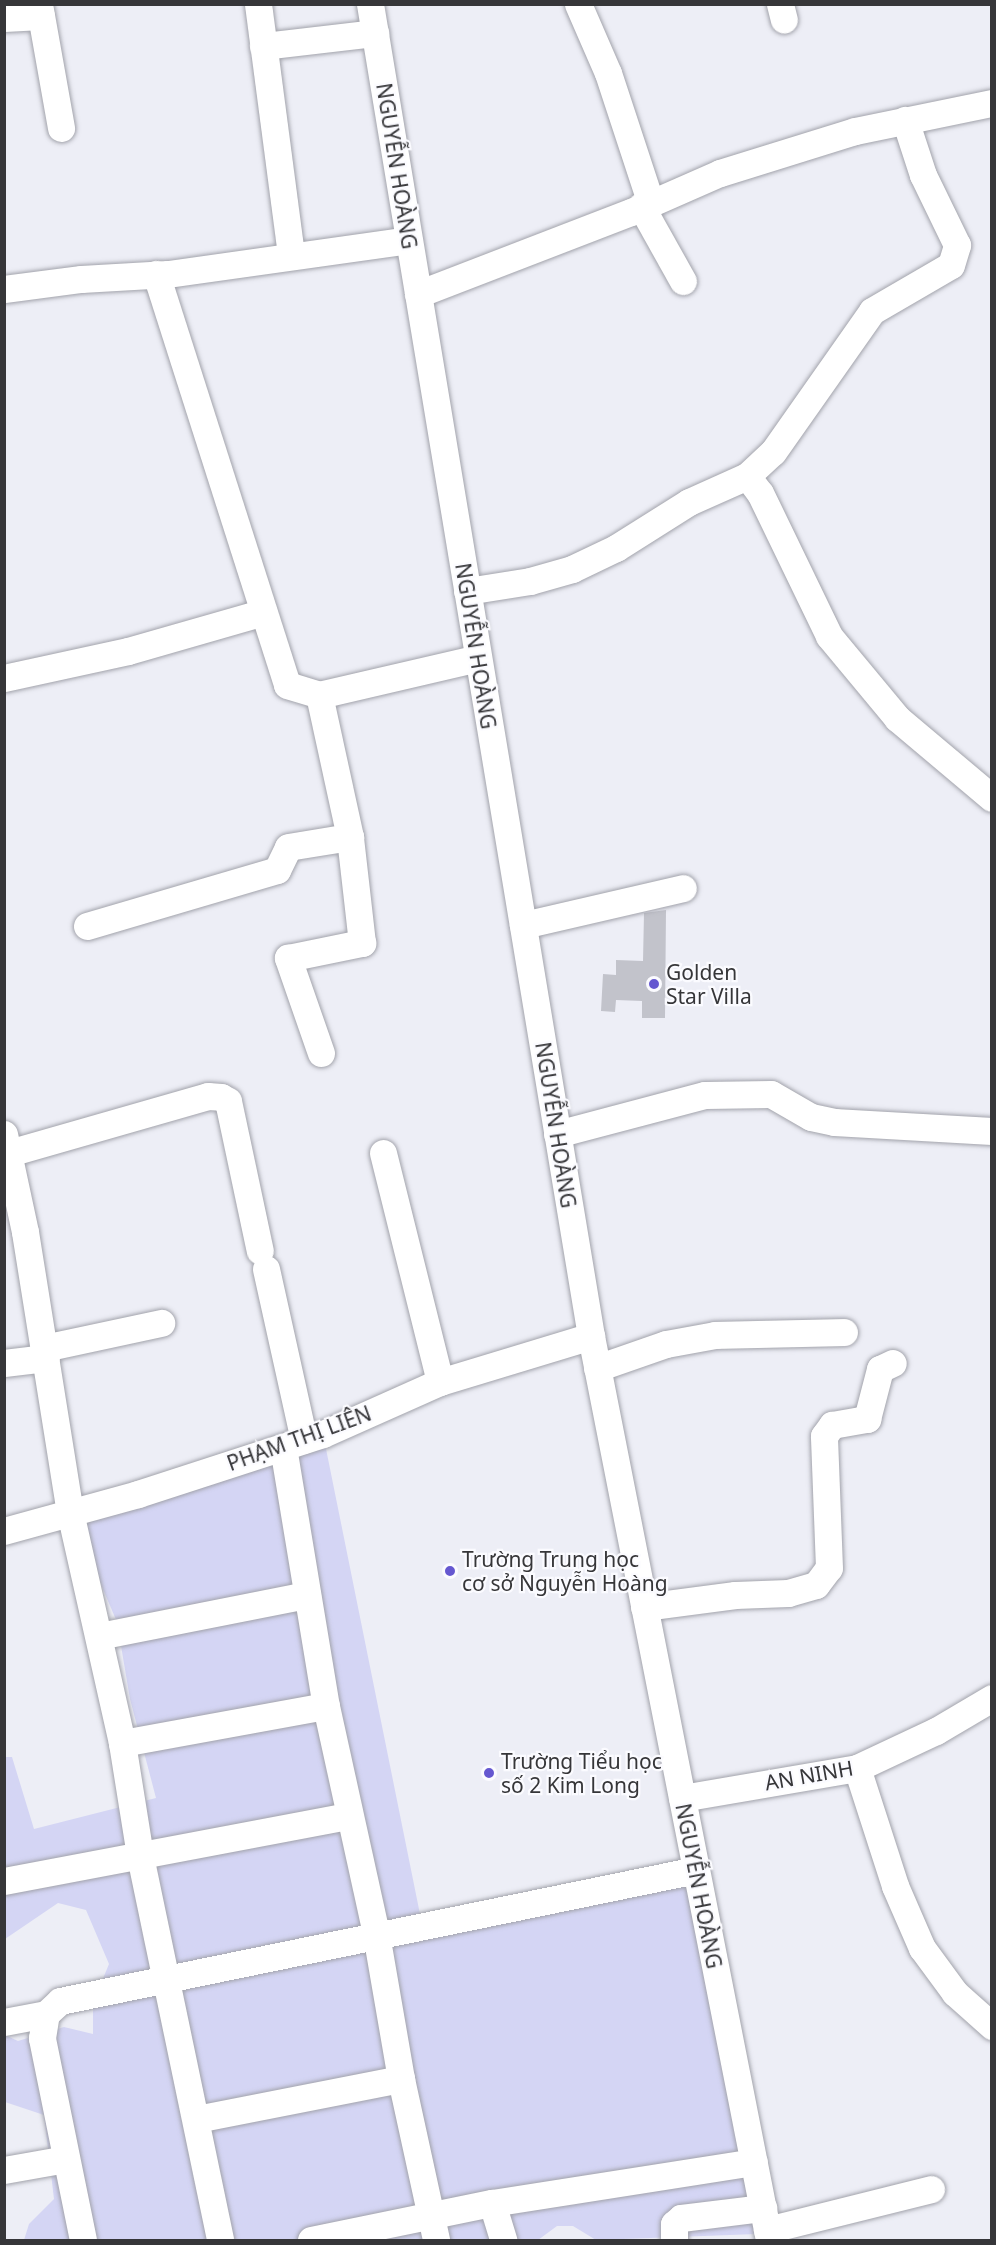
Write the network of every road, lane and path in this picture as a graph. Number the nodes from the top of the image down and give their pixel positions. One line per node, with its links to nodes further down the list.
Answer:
1 (258, 4): 7 (street)
2 (370, 4): 6 (street, NGUYỄN HOÀNG)
3 (578, 4): 11 (street)
4 (40, 10): 5 (street); 10 (street)
5 (4, 18)
6 (375, 33): 7 (street); 12 (street, NGUYỄN HOÀNG)
7 (264, 46): 13 (street)
8 (992, 103): 9 (street)
9 (905, 120): 11 (street); 18 (street)
10 (61, 128)
11 (646, 203): 15 (street); 17 (street)
12 (409, 240): 13 (street); 17 (street, NGUYỄN HOÀNG)
13 (291, 255): 14 (street)
14 (156, 274): 16 (street); 20 (street)
15 (683, 281)
16 (4, 289)
17 (418, 294): 19 (street, NGUYỄN HOÀNG)
18 (747, 476): 19 (street); 24 (street)
19 (467, 591): 21 (street, NGUYỄN HOÀNG)
20 (264, 612): 22 (street); 23 (street)
21 (478, 658): 23 (street); 27 (street, NGUYỄN HOÀNG)
22 (4, 678)
23 (319, 695): 25 (street)
24 (992, 798)
25 (350, 837): 28 (street); 29 (street)
26 (682, 888): 27 (street)
27 (523, 925): 31 (street, NGUYỄN HOÀNG)
28 (87, 926)
29 (321, 1053)
30 (992, 1131): 31 (street)
31 (557, 1134): 37 (street, NGUYỄN HOÀNG)
32 (7, 1144): 34 (street); 43 (street)
33 (383, 1153): 42 (street)
34 (15, 1234): 38 (street)
35 (161, 1323): 38 (street)
36 (844, 1332): 41 (street)
37 (591, 1336): 41 (street, NGUYỄN HOÀNG); 42 (street, PHẠM THỊ LIÊN)
38 (45, 1353): 39 (street); 44 (street)
39 (4, 1363)
40 (893, 1363): 47 (street)
41 (597, 1368): 47 (street, NGUYỄN HOÀNG)
42 (440, 1382): 43 (street, PHẠM THỊ LIÊN)
43 (293, 1444): 44 (street, PHẠM THỊ LIÊN); 46 (street)
44 (70, 1512): 45 (street, PHẠM THỊ LIÊN); 48 (street)
45 (4, 1531)
46 (307, 1594): 48 (street); 50 (street)
47 (644, 1607): 53 (street, NGUYỄN HOÀNG)
48 (99, 1636): 51 (street)
49 (992, 1698): 52 (street, AN NINH)
50 (326, 1706): 51 (street); 54 (street)
51 (122, 1743): 55 (street)
52 (857, 1768): 53 (street, AN NINH); 62 (street)
53 (682, 1798): 56 (street, NGUYỄN HOÀNG)
54 (349, 1816): 55 (street); 58 (street)
55 (140, 1856): 57 (street); 59 (street)
56 (696, 1870): 58 (street); 66 (street, NGUYỄN HOÀNG)
57 (4, 1881)
58 (376, 1934): 59 (street); 63 (street)
59 (168, 1978): 60 (street); 64 (street)
60 (46, 2014): 61 (street); 65 (street)
61 (4, 2022)
62 (992, 2026)
63 (401, 2079): 64 (street); 71 (street)
64 (198, 2119): 73 (street)
65 (66, 2159): 67 (street); 72 (street)
66 (754, 2162): 69 (street); 70 (street, NGUYỄN HOÀNG)
67 (4, 2170)
68 (931, 2189): 70 (street)
69 (492, 2203): 71 (street); 75 (street)
70 (767, 2226): 76 (street)
71 (433, 2228): 74 (street)
72 (83, 2241)
73 (220, 2241)
74 (311, 2241)
75 (502, 2241)
76 (674, 2241)

